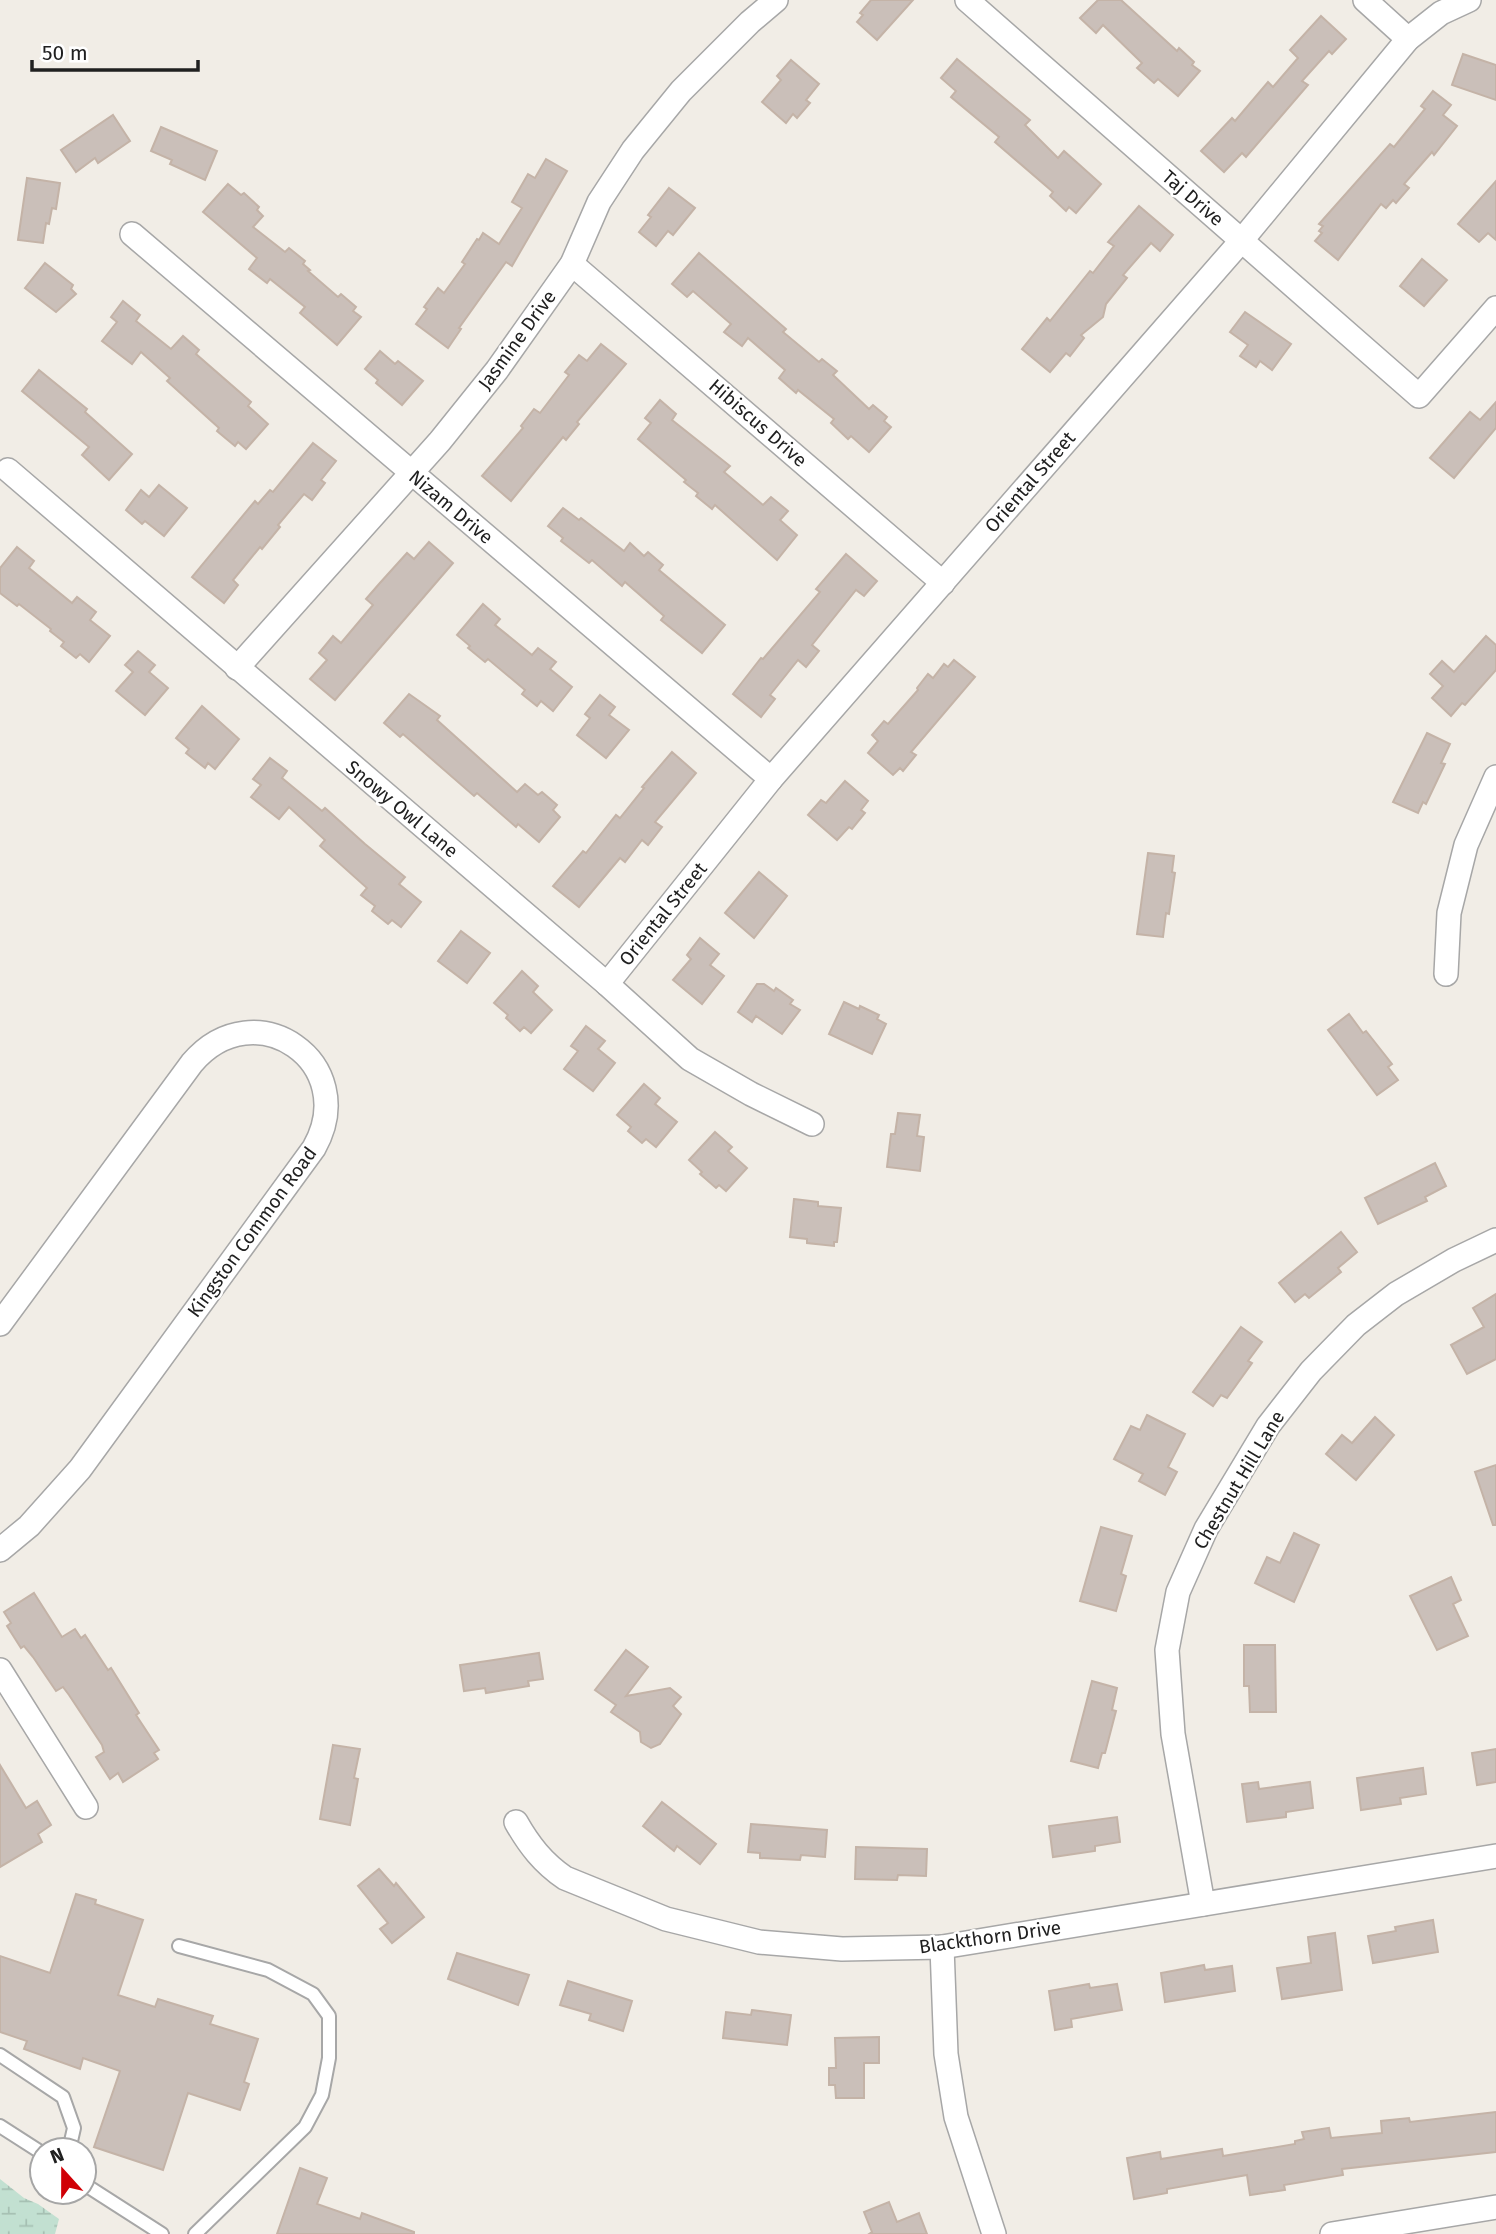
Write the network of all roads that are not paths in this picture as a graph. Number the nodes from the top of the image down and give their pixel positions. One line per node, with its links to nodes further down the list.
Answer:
1 (776, 0): 8 (street, Jasmine Drive)
2 (967, 0): 7 (street, Taj Drive)
3 (1365, 0): 5 (street)
4 (1469, 0): 5 (street, Oriental Street)
5 (1408, 39): 7 (street, Oriental Street)
6 (132, 234): 11 (street, Nizam Drive)
7 (1242, 240): 9 (street, Taj Drive); 12 (street, Oriental Street)
8 (572, 264): 11 (street, Jasmine Drive); 12 (street, Hibiscus Drive)
9 (1496, 308)
10 (8, 470): 13 (street, Snowy Owl Lane)
11 (411, 473): 13 (street, Jasmine Drive); 15 (street, Nizam Drive)
12 (943, 583): 15 (street, Oriental Street)
13 (237, 668): 17 (street, Snowy Owl Lane)
14 (1496, 777): 16 (street)
15 (771, 779): 17 (street, Oriental Street)
16 (1446, 974)
17 (607, 984): 18 (street, Snowy Owl Lane)
18 (812, 1124)
19 (1496, 1240): 26 (street, Chestnut Hill Lane)
20 (0, 1324): 21 (street, Kingston Common Road)
21 (0, 1550)
22 (0, 1670): 23 (street)
23 (86, 1807)
24 (516, 1822): 28 (street, Blackthorn Drive)
25 (1496, 1856): 26 (street, Blackthorn Drive)
26 (1203, 1905): 28 (street, Blackthorn Drive)
27 (179, 1946): 36 (lane)
28 (942, 1947): 37 (street)
29 (0, 2055): 31 (lane)
30 (0, 2126): 32 (lane)
31 (72, 2136)
32 (28, 2144)
33 (98, 2193): 35 (lane)
34 (1496, 2207): 38 (street)
35 (162, 2234)
36 (195, 2234)
37 (994, 2234)
38 (1332, 2234)

